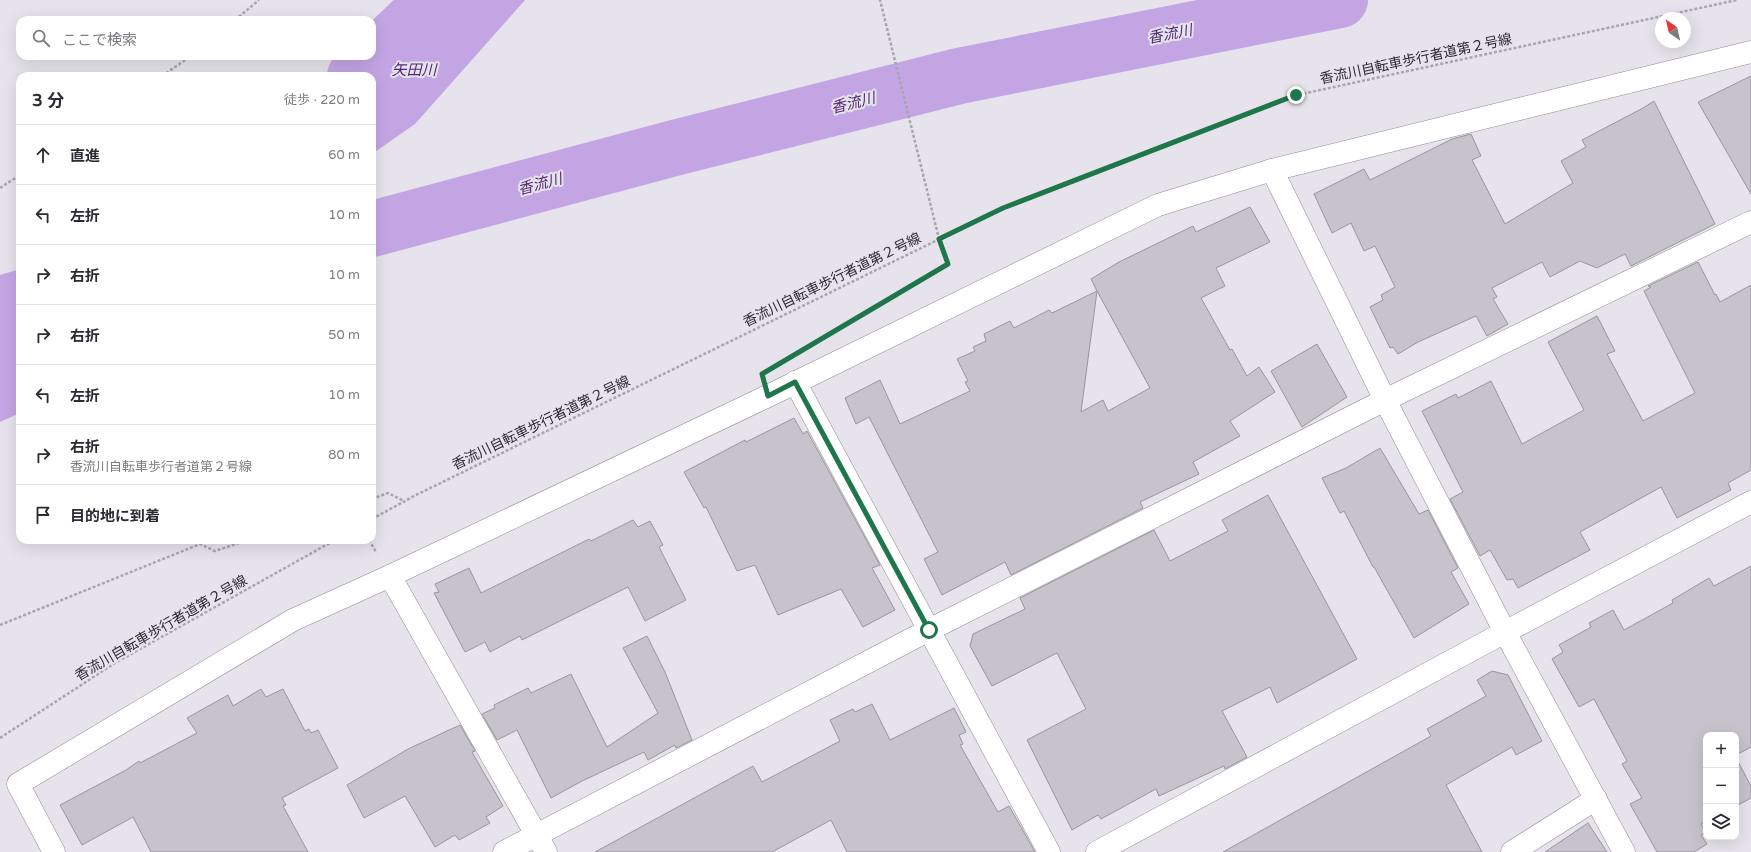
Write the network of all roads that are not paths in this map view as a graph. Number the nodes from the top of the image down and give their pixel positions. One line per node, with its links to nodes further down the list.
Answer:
1 (1751, 52): 2 (street)
2 (1272, 170): 4 (street); 5 (street)
3 (1751, 222): 5 (street)
4 (795, 382): 7 (street); 8 (street)
5 (1385, 400): 8 (street); 9 (street)
6 (1751, 502): 9 (street)
7 (390, 576): 11 (street); 12 (street)
8 (929, 630): 11 (street); 14 (street)
9 (1505, 632): 10 (street); 15 (street)
10 (1596, 799): 16 (street); 17 (street)
11 (541, 843): 13 (street)
12 (54, 852)
13 (504, 852)
14 (1049, 852)
15 (1097, 852)
16 (1512, 852)
17 (1624, 852)

